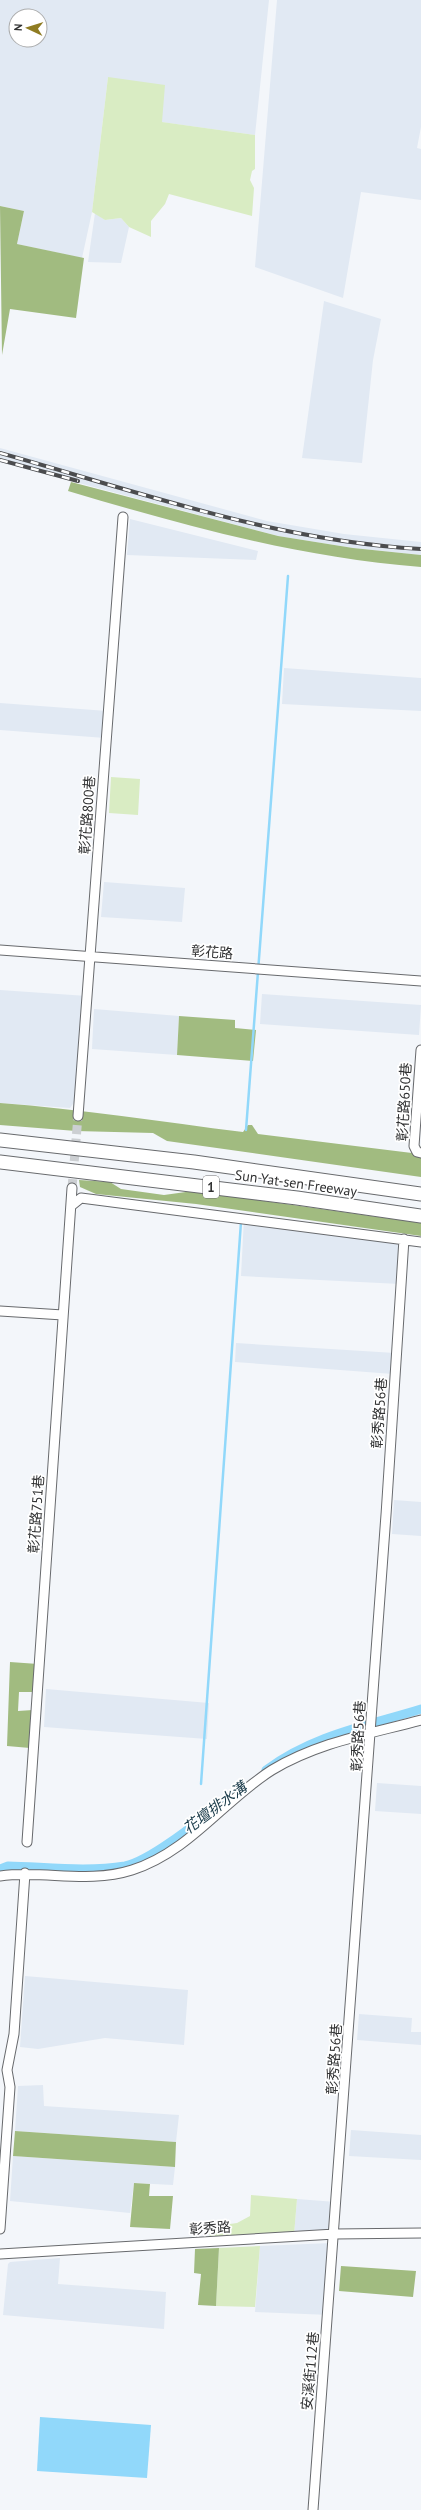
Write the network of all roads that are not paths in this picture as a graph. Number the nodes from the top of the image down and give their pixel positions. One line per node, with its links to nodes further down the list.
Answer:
1 (124, 517): 3 (street, 彰花路800巷)
2 (0, 950): 3 (street, 彰花路)
3 (90, 957): 4 (street, 彰花路); 6 (street, 彰花路800巷)
4 (421, 981)
5 (421, 1050): 8 (street, 彰花路650巷)
6 (78, 1116)
7 (0, 1140): 11 (highway, Sun Yat-sen Freeway / 1)
8 (421, 1152)
9 (0, 1162): 13 (highway, Sun Yat-sen Freeway / 1)
10 (72, 1188): 12 (street, 彰花路751巷)
11 (421, 1194)
12 (71, 1206): 14 (street); 17 (street, 彰花路751巷)
13 (421, 1216)
14 (404, 1239): 15 (street); 19 (street, 彰秀路56巷)
15 (421, 1242)
16 (0, 1311): 17 (street)
17 (63, 1315): 20 (street, 彰花路751巷)
18 (421, 1720): 19 (street)
19 (373, 1732): 21 (street); 25 (street, 彰秀路56巷)
20 (27, 1842)
21 (25, 1873): 22 (street); 23 (street)
22 (0, 1876)
23 (0, 2229)
24 (421, 2233): 25 (street, 彰秀路)
25 (335, 2234): 26 (street, 彰秀路); 27 (street, 安溪街112巷)
26 (0, 2254)
27 (313, 2510)

